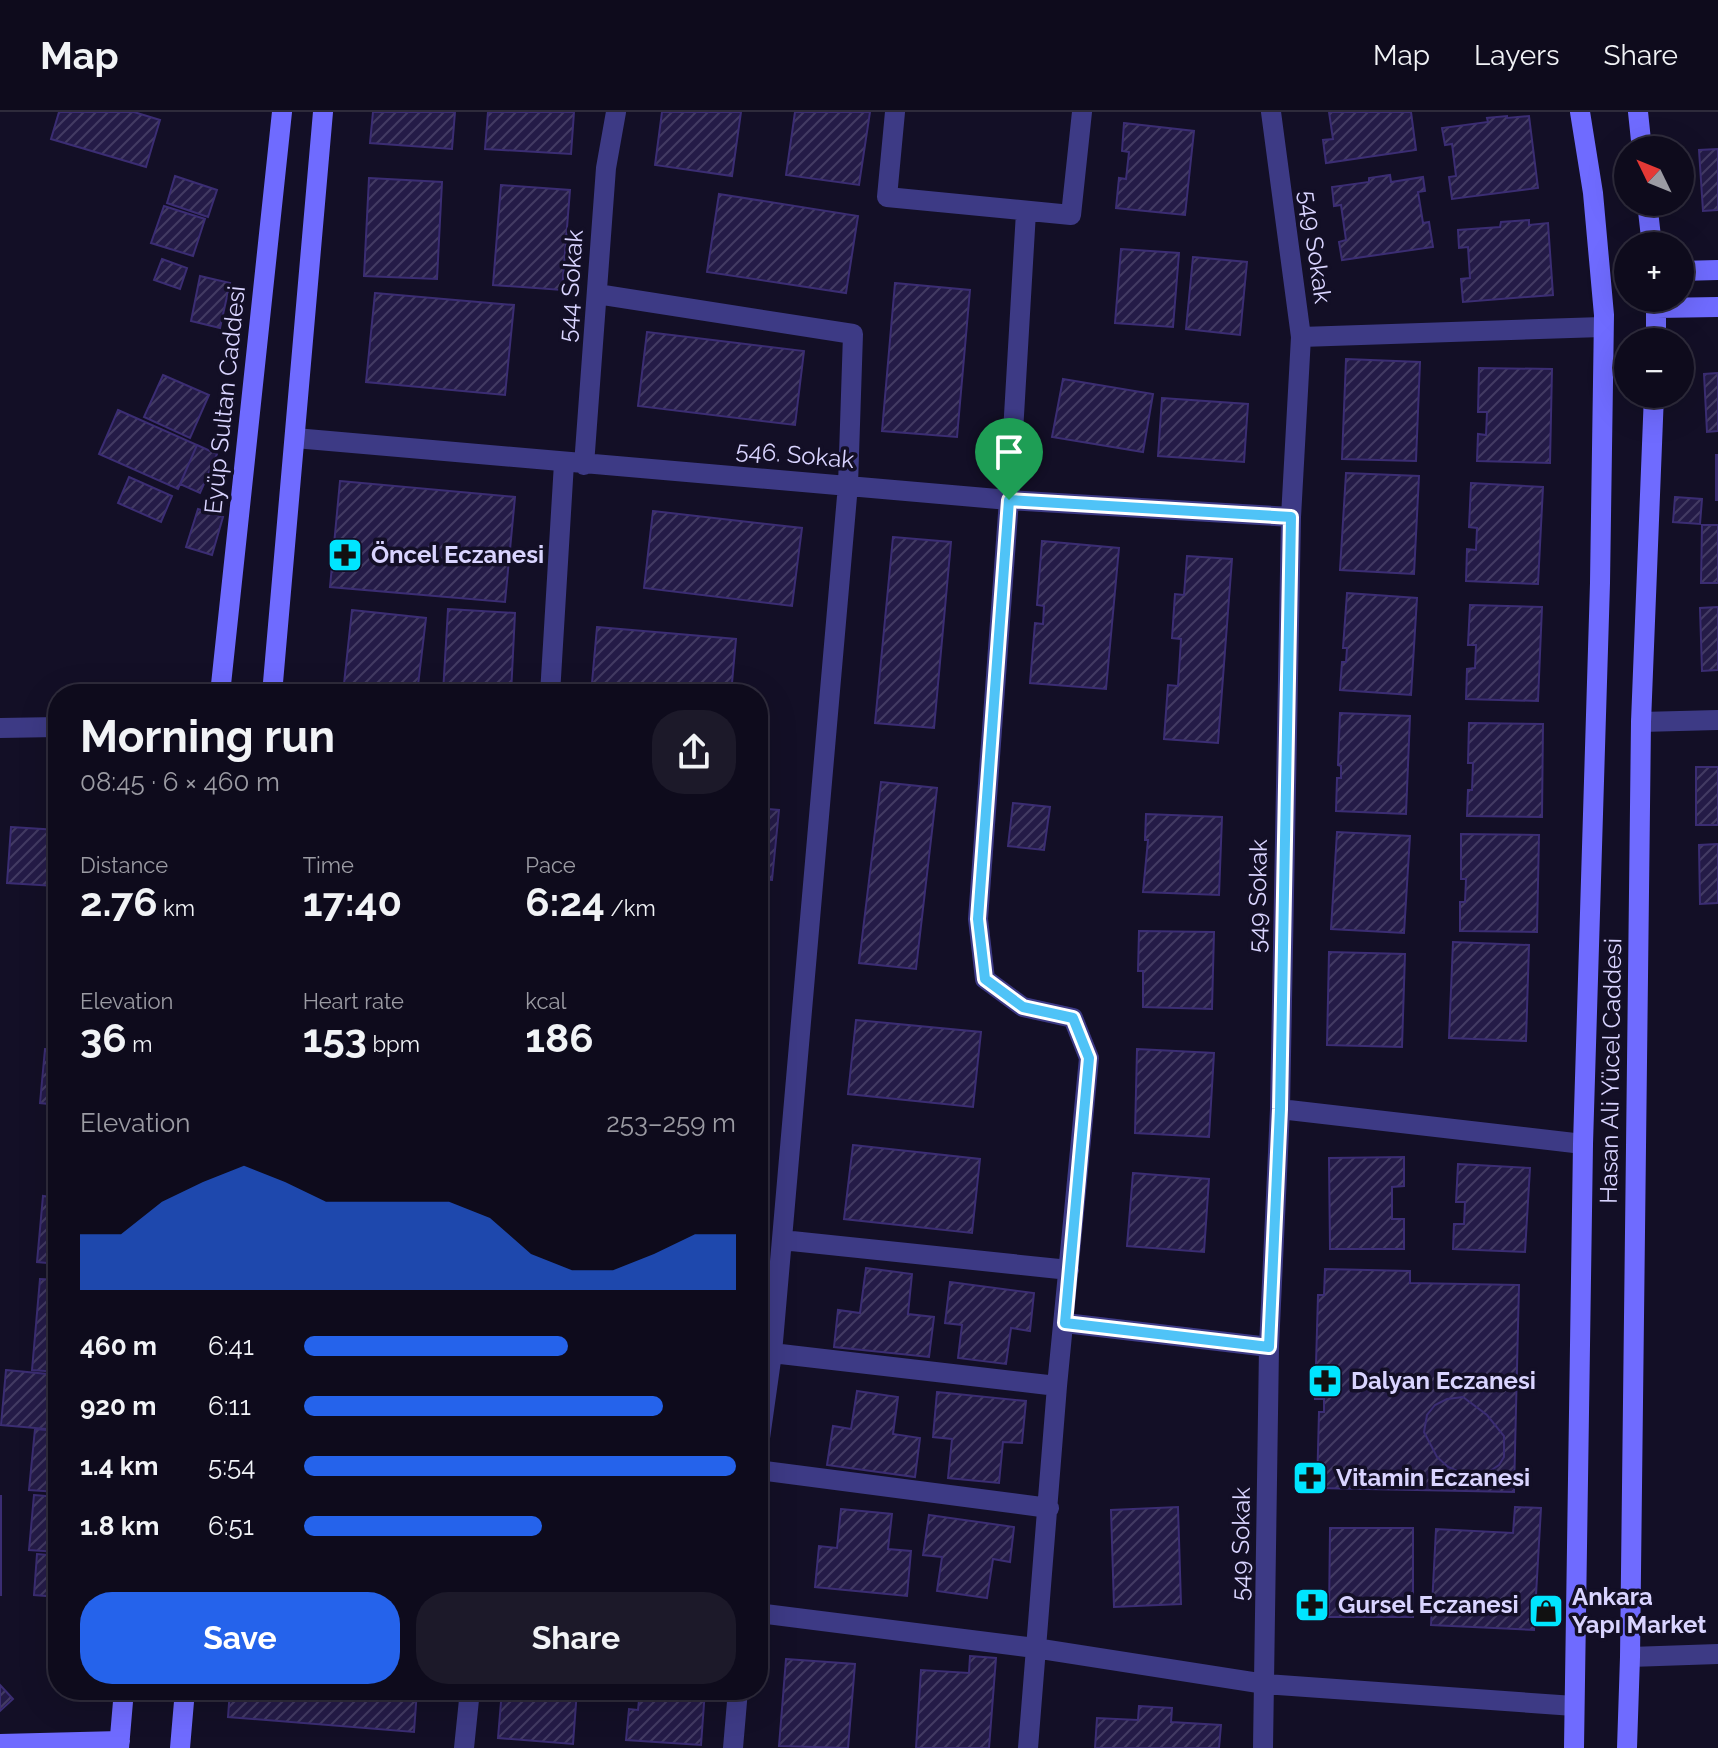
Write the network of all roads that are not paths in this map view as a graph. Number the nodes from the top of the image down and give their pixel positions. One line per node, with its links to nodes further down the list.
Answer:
1 (282, 112): 24 (street, Eyüp Sultan Caddesi)
2 (323, 112): 19 (street)
3 (616, 112): 13 (street, 544 Sokak)
4 (895, 112): 10 (street)
5 (1082, 112): 10 (street)
6 (1271, 112): 17 (street, 549 Sokak)
7 (1580, 112): 16 (street)
8 (1638, 112): 9 (street)
9 (1641, 136)
10 (1026, 212): 22 (street)
11 (1718, 270): 12 (street)
12 (1694, 271)
13 (597, 294): 20 (street, 544 Sokak); 21 (street)
14 (1694, 305): 15 (street)
15 (1718, 307)
16 (1602, 327): 17 (street); 32 (street)
17 (1301, 337): 23 (street, 549 Sokak)
18 (1653, 408): 28 (street, Hasan Ali Yücel Caddesi)
19 (295, 438): 20 (street, 546. Sokak); 25 (street)
20 (574, 464): 21 (street, 546. Sokak); 26 (street, 544 Sokak)
21 (848, 485): 22 (street, 546. Sokak); 33 (street)
22 (1009, 500): 23 (street, 546. Sokak); 34 (street)
23 (1291, 517): 31 (street, 549 Sokak)
24 (221, 684)
25 (273, 684)
26 (551, 684)
27 (1718, 720): 28 (street)
28 (1641, 722): 45 (street, Hasan Ali Yücel Caddesi)
29 (48, 727): 30 (street)
30 (0, 728)
31 (1280, 1109): 32 (street); 36 (street, 549 Sokak)
32 (1583, 1144): 51 (street)
33 (782, 1240): 34 (street); 37 (street)
34 (1069, 1270): 35 (street)
35 (1065, 1323): 36 (street); 39 (street)
36 (1269, 1347): 46 (street, 549 Sokak)
37 (772, 1353): 38 (street); 39 (street)
38 (768, 1381)
39 (1057, 1386): 41 (street)
40 (768, 1471): 41 (street)
41 (1049, 1508): 43 (street)
42 (768, 1614): 43 (street)
43 (1035, 1648): 46 (street); 57 (street)
44 (1718, 1654): 45 (street)
45 (1630, 1657): 60 (street, Hasan Ali Yücel Caddesi)
46 (1265, 1684): 51 (street); 58 (street, 549 Sokak)
47 (123, 1700): 53 (street)
48 (184, 1700): 54 (street)
49 (469, 1700): 55 (street)
50 (737, 1700): 56 (street)
51 (1574, 1706): 59 (street)
52 (0, 1744): 53 (street)
53 (119, 1745)
54 (180, 1748)
55 (464, 1748)
56 (733, 1748)
57 (1028, 1748)
58 (1263, 1748)
59 (1574, 1748)
60 (1627, 1748)

